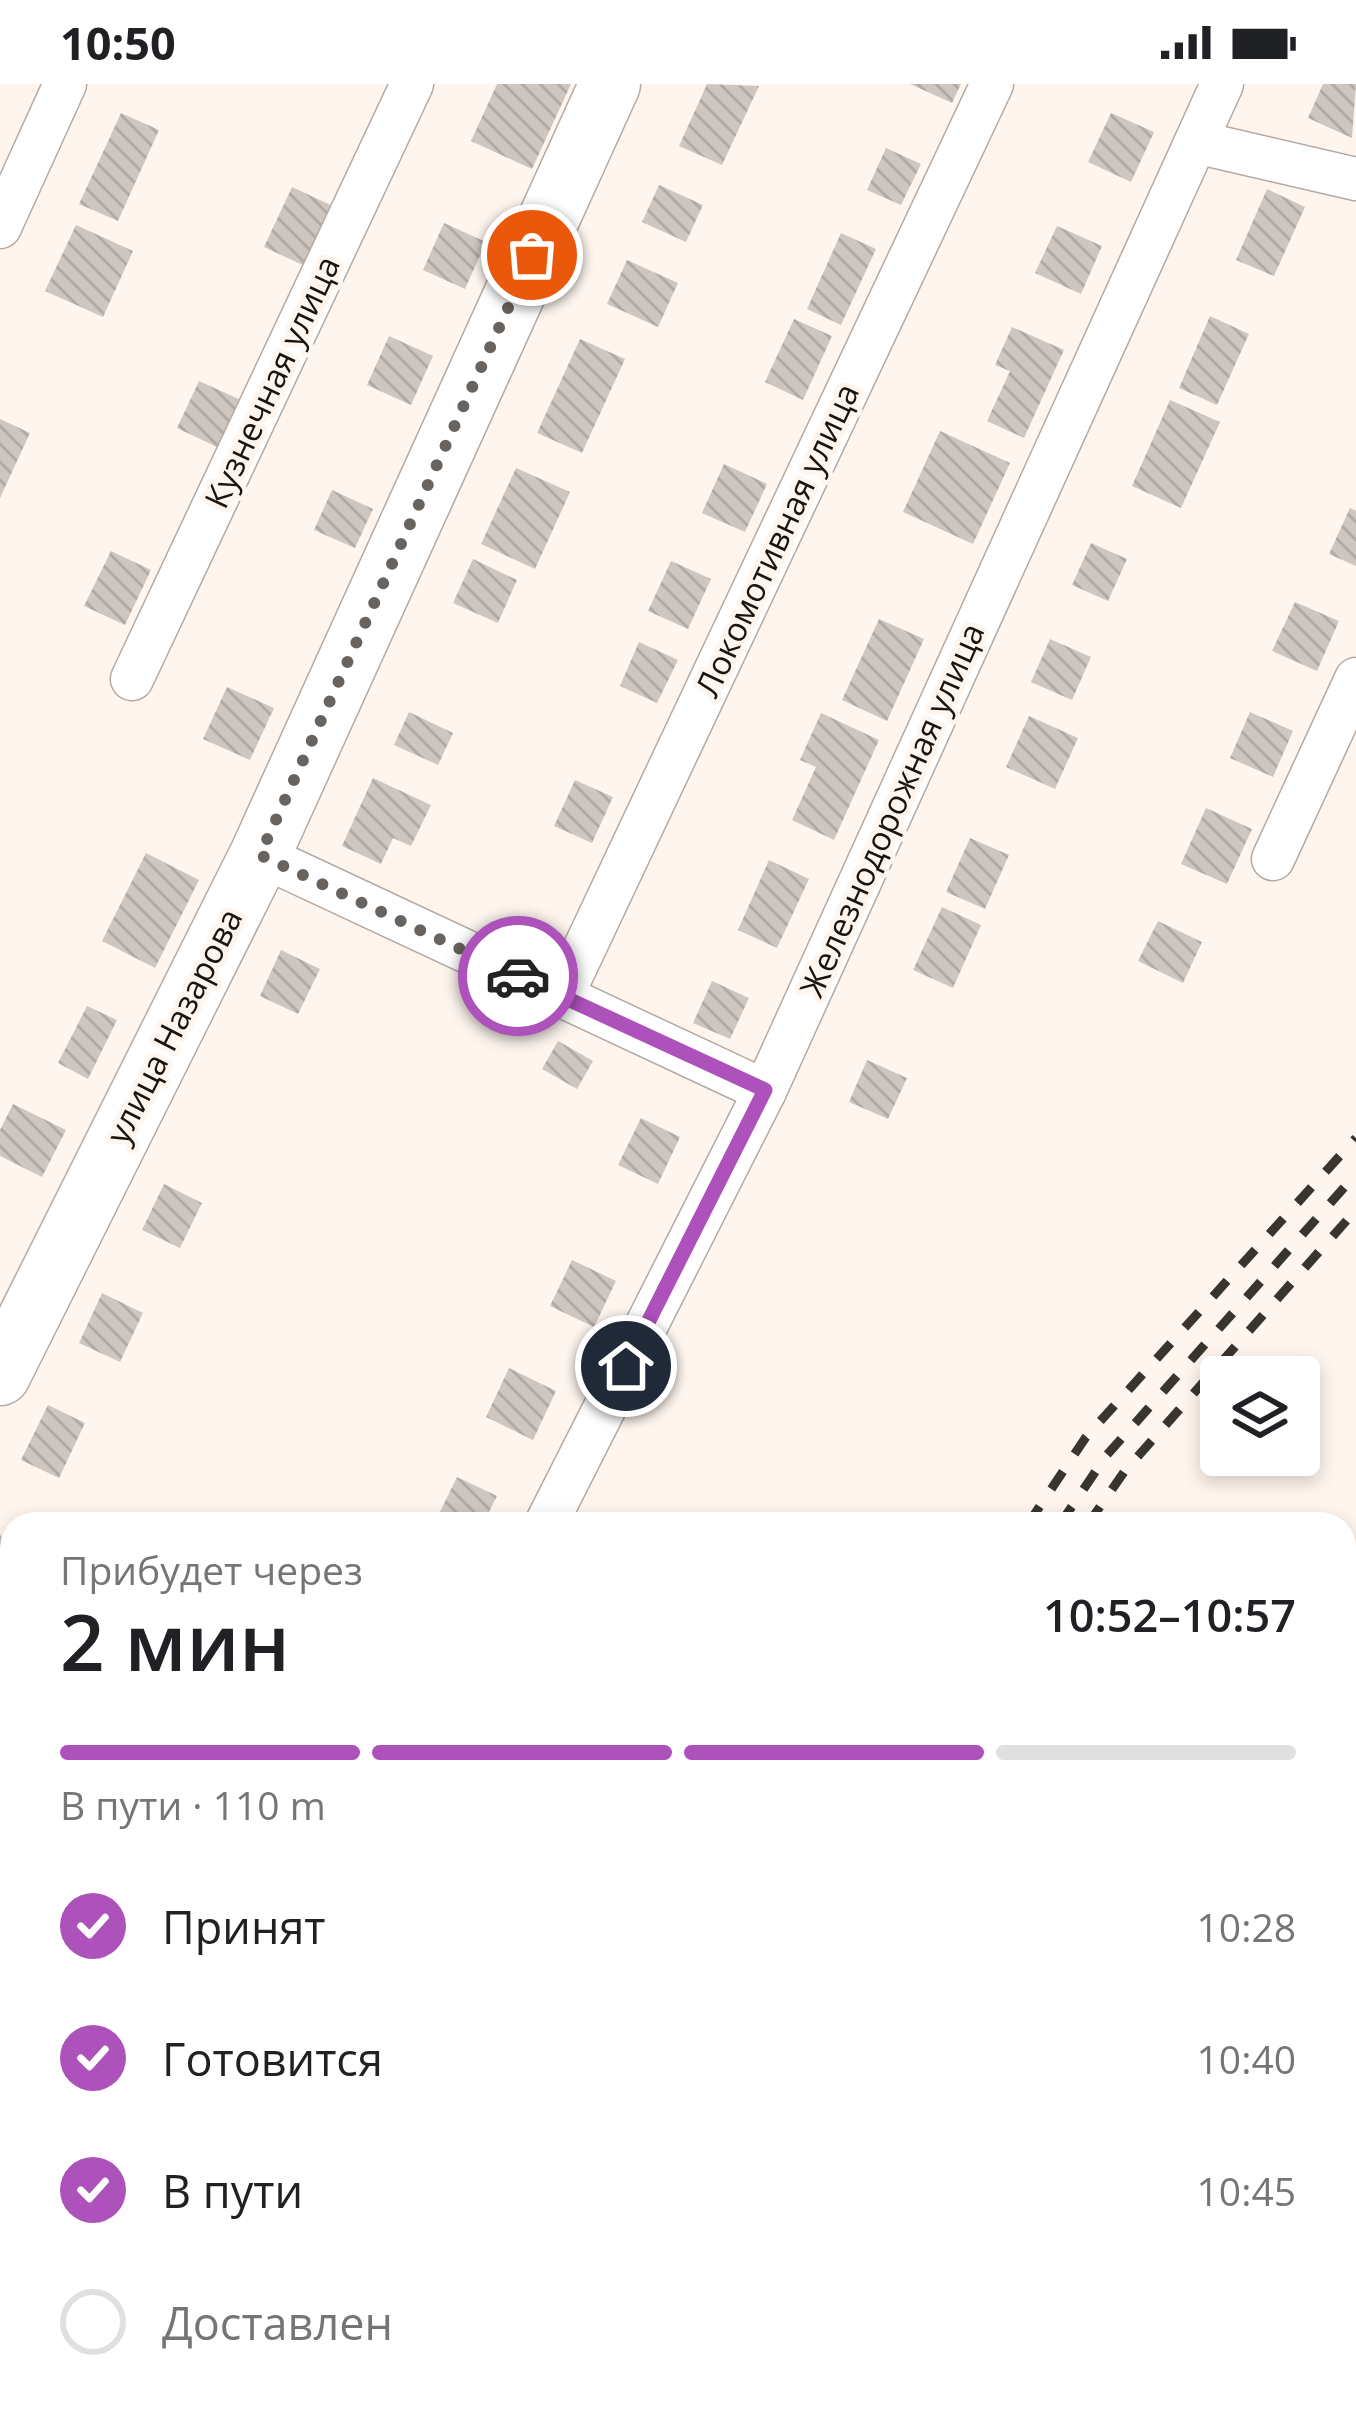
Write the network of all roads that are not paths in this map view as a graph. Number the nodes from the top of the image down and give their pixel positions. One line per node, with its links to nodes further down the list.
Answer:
1 (65, 84): 8 (street)
2 (412, 84): 9 (street, Кузнечная улица)
3 (610, 84): 11 (street, улица Назарова)
4 (992, 84): 13 (street, Локомотивная улица)
5 (1220, 85): 6 (street, Железнодорожная улица)
6 (1196, 142): 7 (street); 14 (street, Железнодорожная улица)
7 (1356, 179)
8 (0, 227)
9 (132, 679)
10 (1356, 680): 12 (street)
11 (260, 855): 13 (street); 15 (street, улица Назарова)
12 (1273, 859)
13 (562, 996): 14 (street)
14 (765, 1090): 16 (street, Железнодорожная улица)
15 (0, 1375)
16 (552, 1512)

